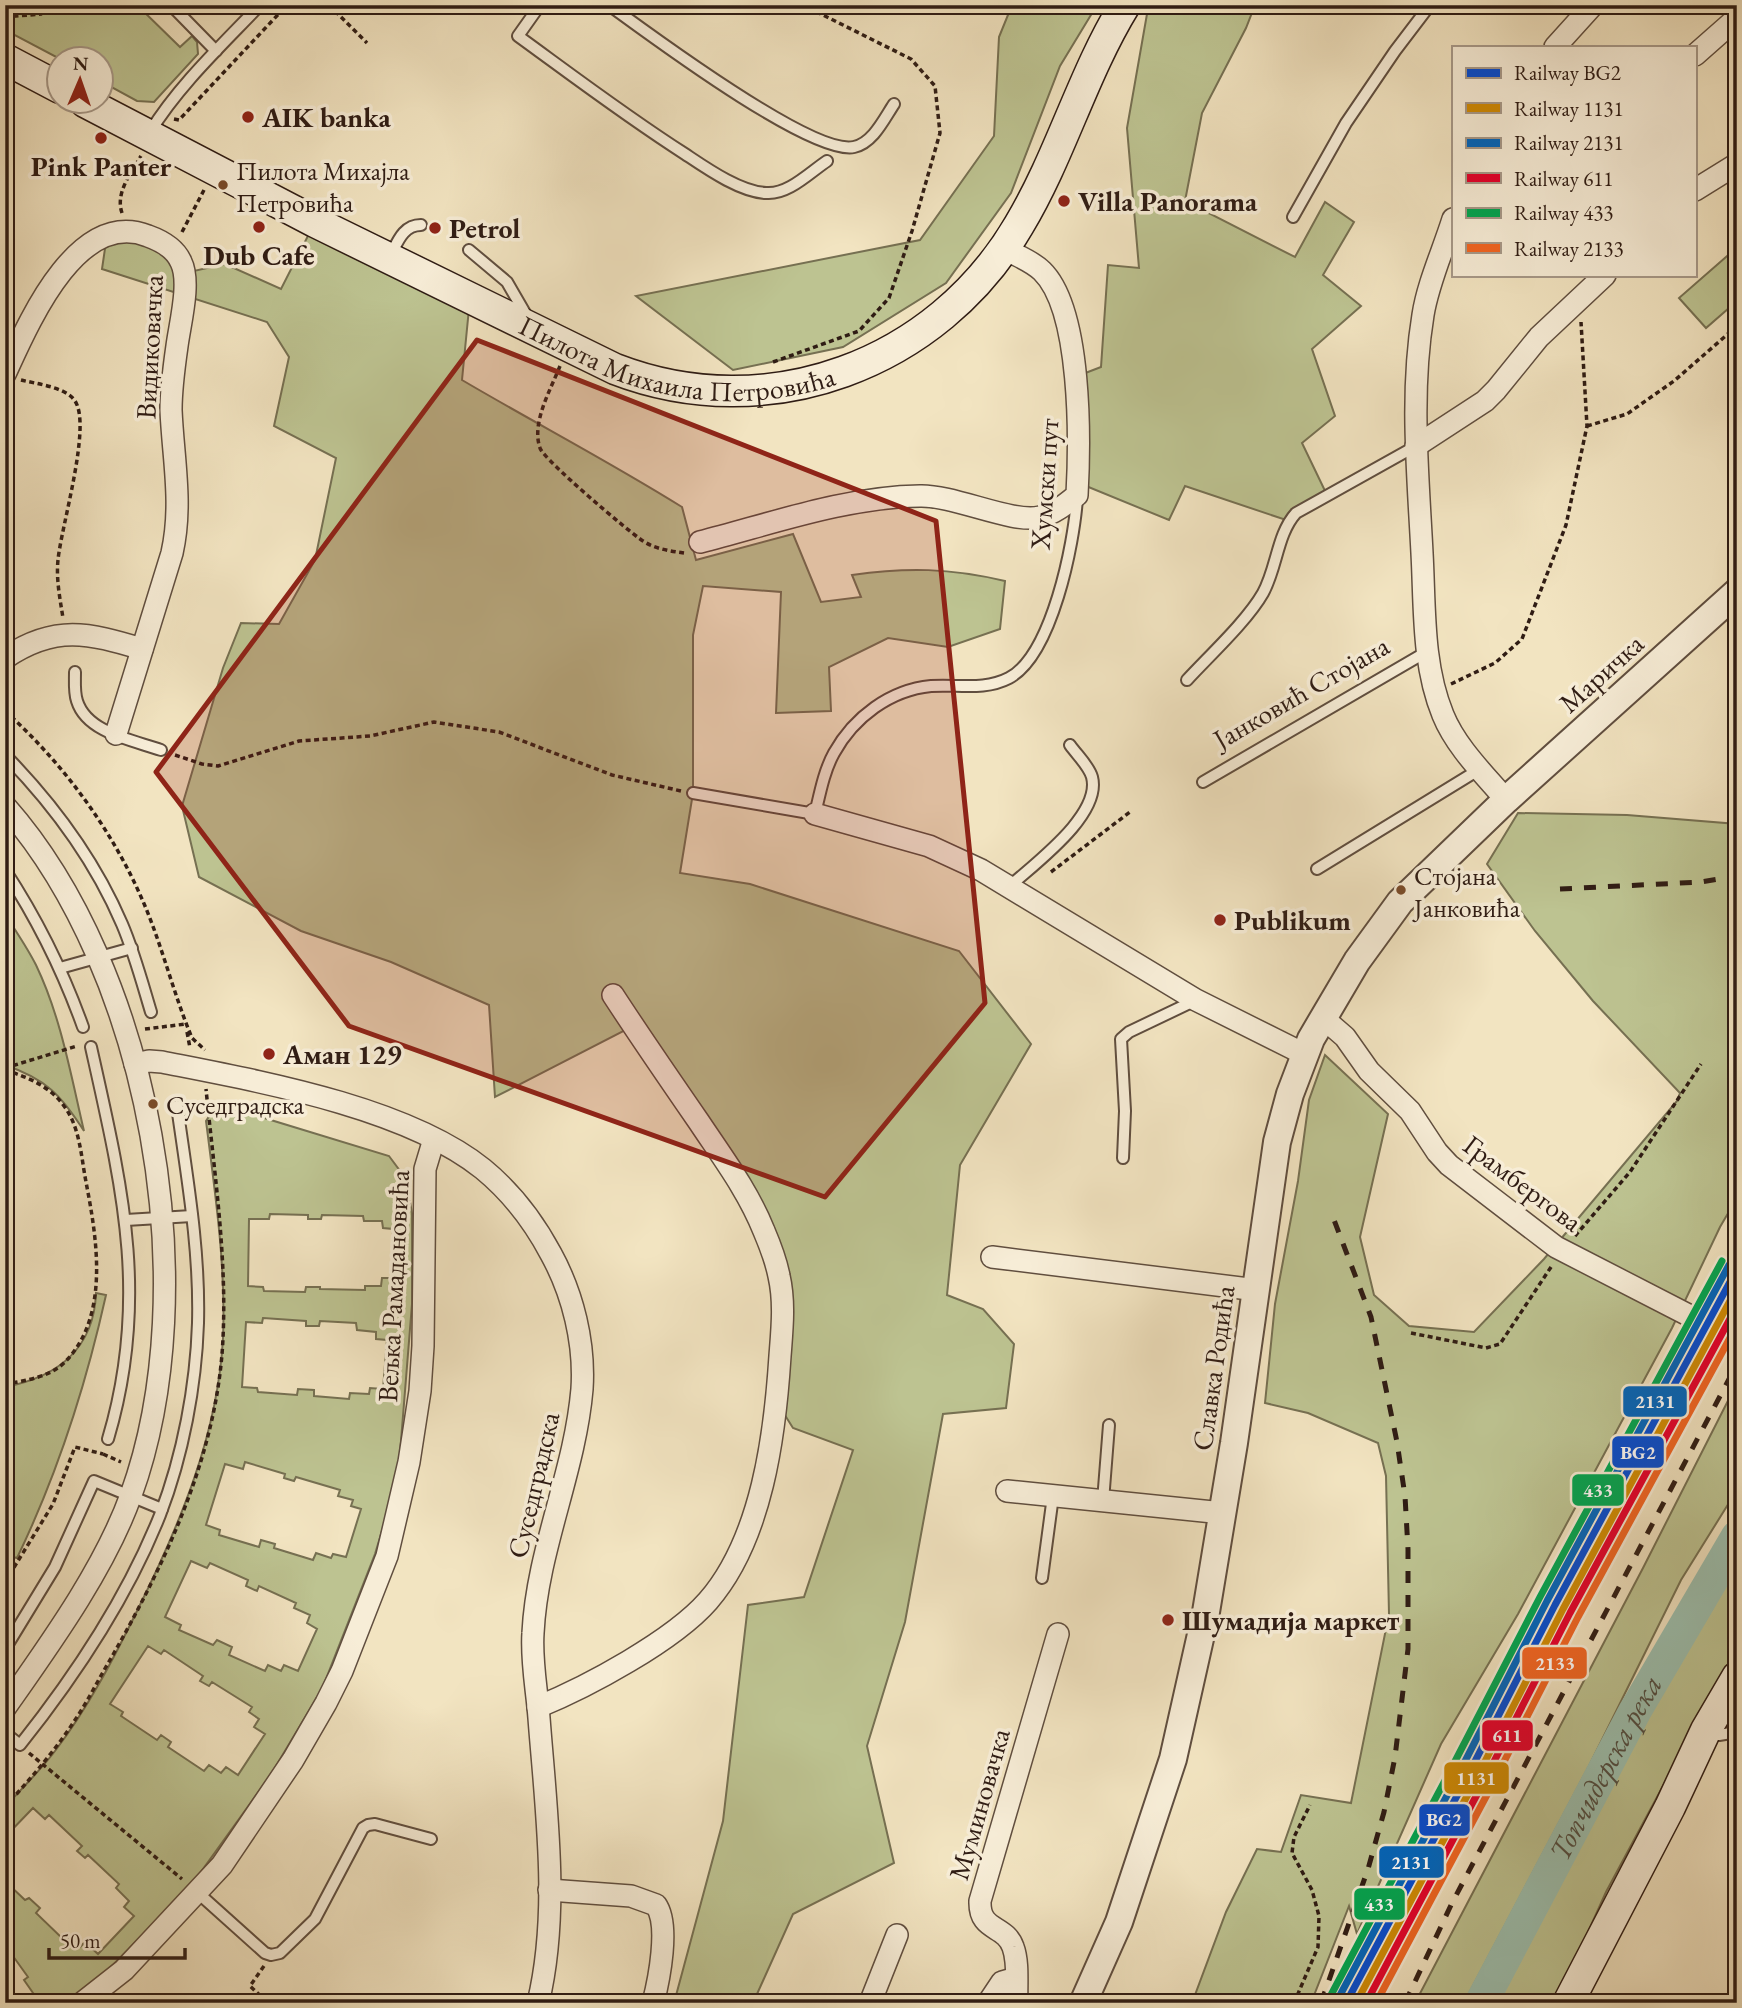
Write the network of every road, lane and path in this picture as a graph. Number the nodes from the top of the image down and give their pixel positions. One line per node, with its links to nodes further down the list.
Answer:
1 (49, 5): 11 (path)
2 (171, 5): 15 (lane)
3 (260, 5): 15 (lane)
4 (287, 5): 21 (path)
5 (329, 5): 13 (path)
6 (540, 5): 23 (lane)
7 (609, 5): 19 (lane)
8 (1125, 5): 33 (main road, Пилота Михаила Петровића)
9 (1430, 5): 27 (lane)
10 (1593, 5): 14 (street)
11 (5, 17)
12 (1737, 18): 16 (street)
13 (367, 43)
14 (1556, 46)
15 (216, 51): 22 (lane)
16 (1696, 54)
17 (5, 59): 18 (main road)
18 (46, 81)
19 (894, 104)
20 (106, 116): 22 (main road, Пилота Михаила Петровића)
21 (174, 119)
22 (146, 143): 31 (path); 35 (main road, Пилота Михаила Петровића)
23 (827, 161)
24 (1737, 164): 26 (street)
25 (205, 182): 32 (path)
26 (1696, 189)
27 (1293, 217)
28 (1452, 222): 44 (street, Јанковић Стојана)
29 (421, 225): 35 (lane)
30 (912, 231): 41 (path)
31 (128, 232): 32 (street, Видиковачка); 42 (street)
32 (171, 248): 49 (street, Видиковачка)
33 (1004, 249): 39 (main road, Пилота Михаила Петровића); 45 (street, Хумски пут)
34 (469, 250): 39 (lane)
35 (389, 259): 39 (main road, Пилота Михаила Петровића)
36 (1604, 276): 37 (street)
37 (1580, 299): 43 (path); 44 (street)
38 (1737, 326): 43 (path)
39 (534, 329)
40 (564, 358): 46 (path)
41 (762, 364)
42 (12, 376): 48 (path)
43 (1587, 426): 54 (path)
44 (1416, 446): 50 (street, Јанковић Стојана); 53 (lane)
45 (1077, 495): 46 (street); 66 (lane, Хумски пут)
46 (703, 541)
47 (1737, 592): 63 (street, Маричка)
48 (65, 634): 49 (street); 51 (street)
49 (142, 649): 56 (street, Видиковачка)
50 (1428, 651): 54 (street, Јанковић Стојана); 61 (lane, Јанковић Стојана)
51 (5, 658)
52 (75, 673): 56 (lane)
53 (1187, 680)
54 (1435, 692): 60 (street, Јанковић Стојана)
55 (5, 710): 79 (path)
56 (116, 734): 58 (lane)
57 (1070, 745): 69 (lane)
58 (161, 750): 62 (path)
59 (5, 755): 70 (lane)
60 (1480, 769): 63 (street, Јанковић Стојана); 67 (lane)
61 (1203, 782)
62 (693, 793): 66 (lane)
63 (1506, 800): 76 (street, Славка Родића)
64 (5, 806): 71 (street)
65 (1130, 812): 69 (path)
66 (815, 814): 69 (street)
67 (1317, 869)
68 (5, 870): 72 (lane)
69 (1015, 890): 74 (street)
70 (132, 948): 71 (lane); 75 (lane)
71 (99, 959): 72 (lane); 81 (street)
72 (60, 968): 77 (lane)
73 (613, 995): 108 (street)
74 (1196, 1000): 80 (street); 85 (lane)
75 (151, 1012)
76 (1323, 1018): 80 (street, Славка Родића); 91 (street, Грамбергова)
77 (83, 1027)
78 (91, 1047): 88 (lane)
79 (205, 1051)
80 (1304, 1054): 90 (street, Славка Родића)
81 (135, 1064): 84 (street, Суседградска); 87 (street)
82 (5, 1070): 92 (path)
83 (177, 1106): 86 (lane)
84 (434, 1139): 108 (street, Суседградска); 117 (street, Вељка Рамадановића)
85 (1123, 1158)
86 (192, 1216): 87 (lane); 101 (lane)
87 (162, 1217): 88 (lane); 96 (street)
88 (126, 1220): 94 (lane)
89 (992, 1257): 90 (street)
90 (1256, 1290): 102 (street, Славка Родића)
91 (1696, 1319)
92 (5, 1384)
93 (1109, 1425): 100 (lane)
94 (108, 1439): 95 (path)
95 (103, 1454): 96 (path); 104 (path)
96 (140, 1469): 99 (street)
97 (1007, 1491): 98 (street)
98 (1053, 1496): 100 (street); 103 (lane)
99 (131, 1497): 101 (lane); 106 (lane); 109 (street)
100 (1103, 1501): 102 (street)
101 (162, 1509): 113 (lane)
102 (1223, 1513): 128 (street, Славка Родића)
103 (1042, 1578)
104 (5, 1582)
105 (1058, 1634): 120 (street, Муминовачка)
106 (5, 1649)
107 (1737, 1677): 110 (main road)
108 (538, 1707): 116 (street, Суседградска)
109 (5, 1708)
110 (1706, 1730): 111 (lane); 130 (main road)
111 (1737, 1732)
112 (5, 1733): 113 (lane)
113 (20, 1745): 117 (path)
114 (1310, 1805): 129 (path)
115 (431, 1839): 119 (lane)
116 (549, 1890): 123 (street, Суседградска); 124 (street)
117 (197, 1892): 119 (lane); 121 (street, Вељка Рамадановића)
118 (897, 1935): 125 (street)
119 (271, 1955): 122 (path)
120 (1016, 1978): 126 (street); 127 (street, Муминовачка)
121 (82, 2003)
122 (268, 2003)
123 (538, 2003)
124 (653, 2003)
125 (870, 2003)
126 (988, 2003)
127 (1017, 2003)
128 (1083, 2003)
129 (1294, 2003)
130 (1568, 2003)

